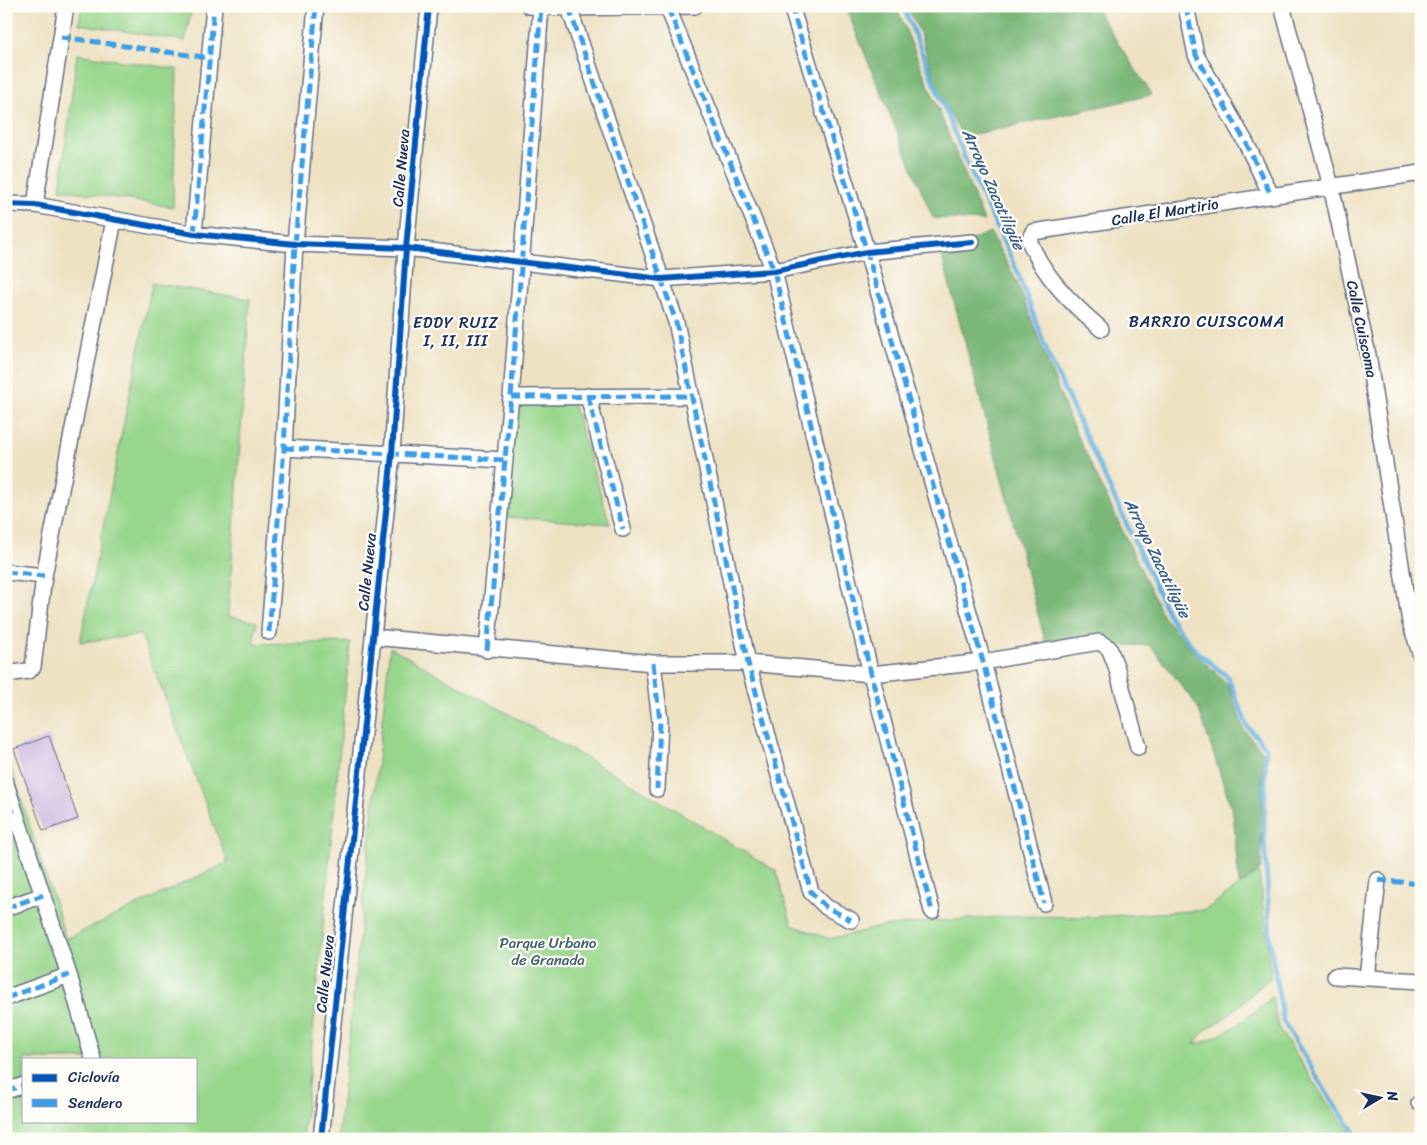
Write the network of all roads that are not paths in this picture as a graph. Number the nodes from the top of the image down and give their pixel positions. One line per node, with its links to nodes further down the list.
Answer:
1 (66, 6): 17 (street)
2 (214, 6): 19 (street)
3 (316, 6): 21 (street)
4 (429, 6): 22 (street, Calle Nueva)
5 (529, 6): 10 (street)
6 (695, 6): 12 (street)
7 (791, 6): 23 (street)
8 (1186, 6): 15 (street)
9 (1282, 6): 14 (street, Calle Cuiscoma)
10 (541, 7): 11 (street); 24 (street)
11 (569, 8): 12 (street); 26 (street)
12 (668, 8): 25 (street)
13 (1421, 173): 14 (street, Calle El Martirio)
14 (1331, 186): 15 (street, Calle El Martirio); 40 (street, Calle Cuiscoma)
15 (1271, 195): 27 (street, Calle El Martirio)
16 (6, 204): 17 (street)
17 (35, 204): 18 (street)
18 (114, 220): 19 (street); 36 (street)
19 (194, 234): 21 (street)
20 (972, 242): 23 (street)
21 (295, 244): 22 (street); 31 (street)
22 (406, 248): 24 (street); 32 (street, Calle Nueva)
23 (866, 252): 25 (street); 41 (street)
24 (521, 262): 26 (street); 30 (street)
25 (774, 270): 26 (street); 45 (street)
26 (660, 279): 29 (street)
27 (1101, 329)
28 (588, 396): 29 (street); 30 (street); 34 (street)
29 (692, 396): 43 (street)
30 (511, 397): 33 (street)
31 (284, 448): 32 (street); 37 (street)
32 (392, 454): 33 (street); 38 (street, Calle Nueva)
33 (504, 460): 39 (street)
34 (623, 529)
35 (6, 572): 36 (street)
36 (44, 576): 44 (street)
37 (269, 632)
38 (373, 637): 39 (street); 64 (street, Calle Nueva)
39 (488, 650): 42 (street)
40 (1421, 656)
41 (983, 662): 45 (street); 46 (street); 52 (street)
42 (653, 664): 43 (street); 48 (street)
43 (748, 664): 45 (street); 55 (street)
44 (6, 674)
45 (871, 674): 54 (street)
46 (1138, 747)
47 (6, 784): 49 (street)
48 (657, 789)
49 (11, 811): 51 (street)
50 (1378, 880): 58 (street)
51 (43, 895): 53 (street); 56 (street)
52 (1044, 904)
53 (6, 908)
54 (932, 911)
55 (851, 920)
56 (70, 975): 60 (street); 61 (street)
57 (1335, 976): 58 (street)
58 (1367, 978): 59 (street)
59 (1421, 981)
60 (6, 998)
61 (93, 1058)
62 (22, 1086): 63 (street)
63 (6, 1091)
64 (321, 1139)

